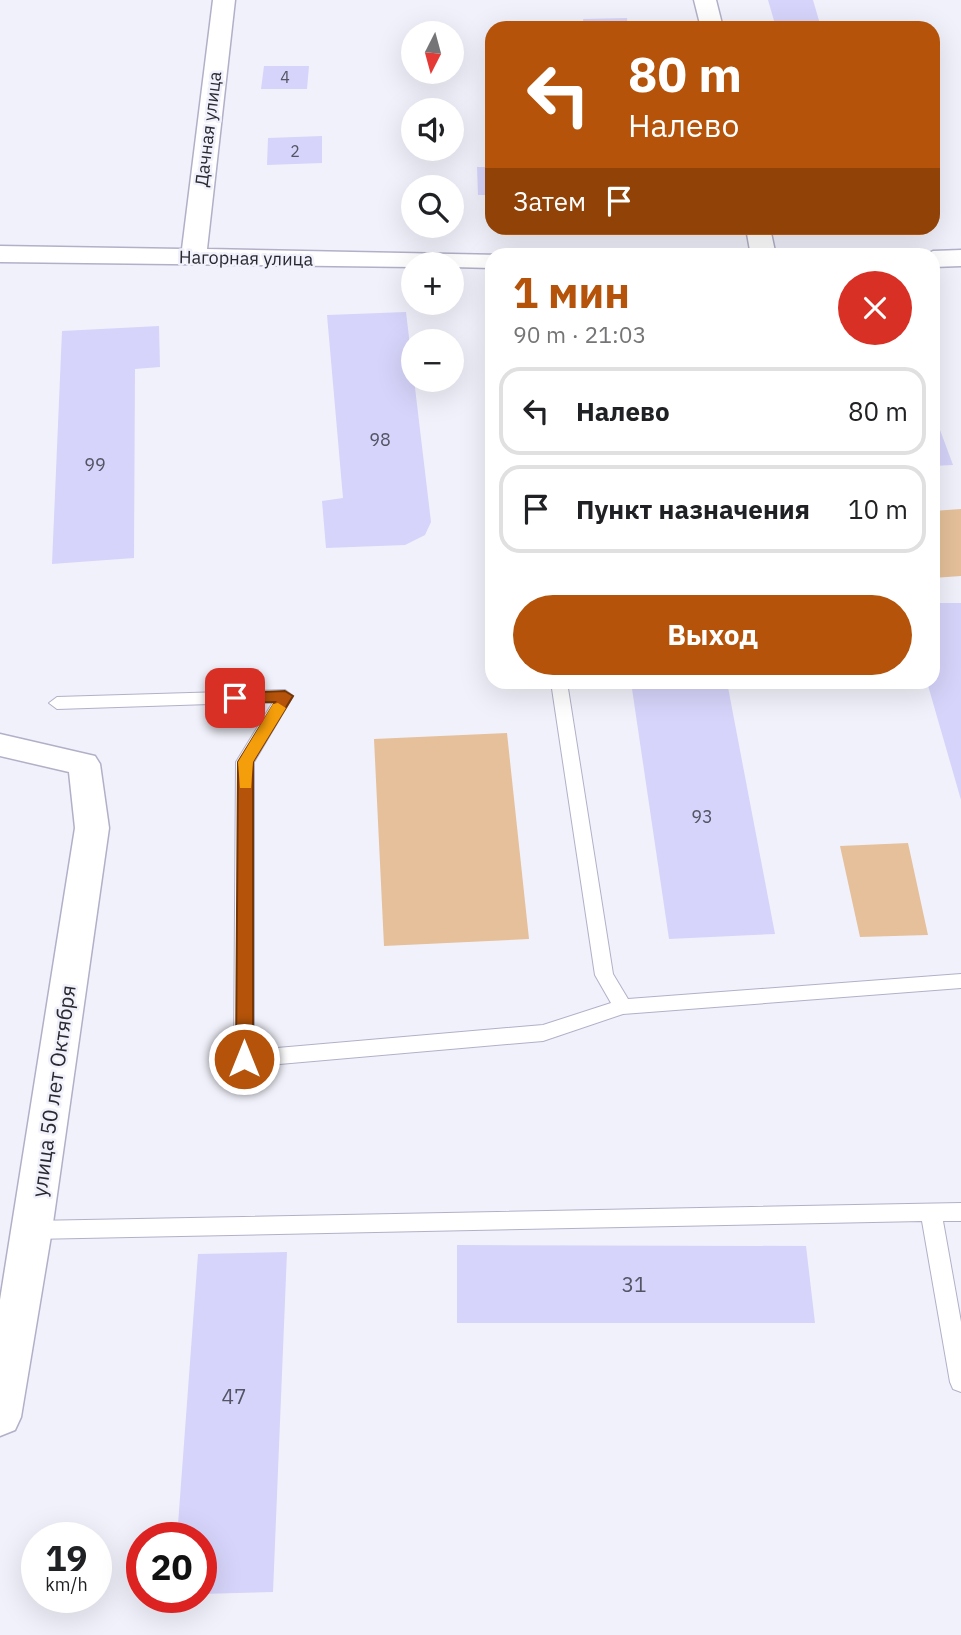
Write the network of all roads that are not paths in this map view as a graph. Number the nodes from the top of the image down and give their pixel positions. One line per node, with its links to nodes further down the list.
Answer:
1 (224, 0): 5 (street, Дачная улица)
2 (705, 0): 3 (street)
3 (710, 21)
4 (0, 254): 5 (street, Нагорная улица)
5 (193, 258): 8 (street, Нагорная улица)
6 (961, 258): 7 (street)
7 (940, 259)
8 (485, 260)
9 (560, 689): 13 (lane)
10 (57, 704): 13 (lane)
11 (0, 745): 16 (street, улица 50 лет Октября)
12 (961, 981): 13 (lane)
13 (622, 1007)
14 (931, 1212): 15 (lane); 16 (lane); 18 (lane)
15 (961, 1212)
16 (32, 1230): 17 (street, улица 50 лет Октября)
17 (4, 1373): 19 (street, улица 50 лет Октября)
18 (961, 1382)
19 (0, 1418)

